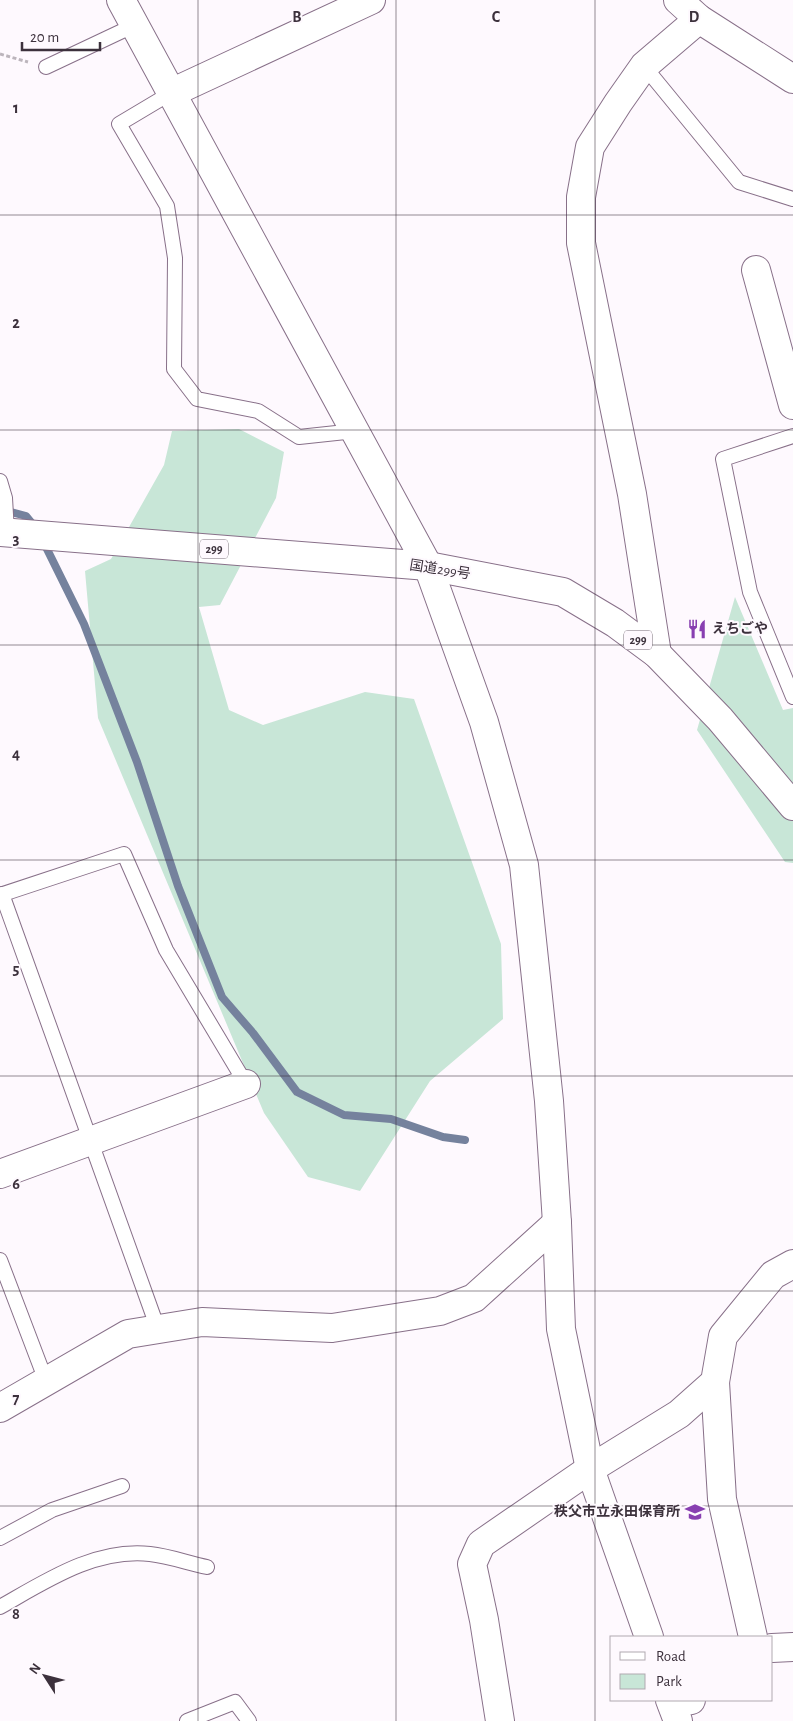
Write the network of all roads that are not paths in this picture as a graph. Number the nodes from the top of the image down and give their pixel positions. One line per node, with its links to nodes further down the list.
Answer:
1 (121, 0): 5 (main road)
2 (371, 0): 9 (main road)
3 (678, 0): 4 (main road)
4 (699, 19): 7 (main road); 8 (main road)
5 (134, 25): 6 (lane); 9 (main road)
6 (46, 66)
7 (644, 66): 10 (lane); 18 (main road)
8 (793, 80)
9 (171, 93): 13 (main road); 13 (lane)
10 (793, 199)
11 (756, 270): 12 (main road)
12 (793, 405)
13 (355, 431): 17 (main road)
14 (793, 436): 19 (lane)
15 (0, 480): 16 (lane)
16 (4, 532): 17 (main road, 国道299号 / 299)
17 (428, 566): 18 (main road, 国道299号 / 299); 25 (main road)
18 (657, 654): 20 (main road, 国道299号 / 299)
19 (792, 694)
20 (793, 806)
21 (1, 895): 22 (lane); 23 (lane)
22 (246, 1084): 23 (main road)
23 (91, 1141): 24 (main road); 28 (lane)
24 (0, 1174)
25 (557, 1223): 28 (main road); 32 (main road)
26 (0, 1260): 29 (lane)
27 (793, 1264): 30 (main road)
28 (158, 1329): 29 (main road)
29 (46, 1381): 31 (main road)
30 (715, 1382): 32 (main road); 38 (main road)
31 (0, 1408)
32 (590, 1469): 37 (main road); 43 (main road)
33 (122, 1486): 34 (lane)
34 (0, 1538)
35 (207, 1567): 36 (lane)
36 (0, 1607)
37 (649, 1636)
38 (753, 1636)
39 (793, 1647): 40 (main road)
40 (773, 1648)
41 (187, 1721): 42 (lane)
42 (249, 1721)
43 (500, 1721)

